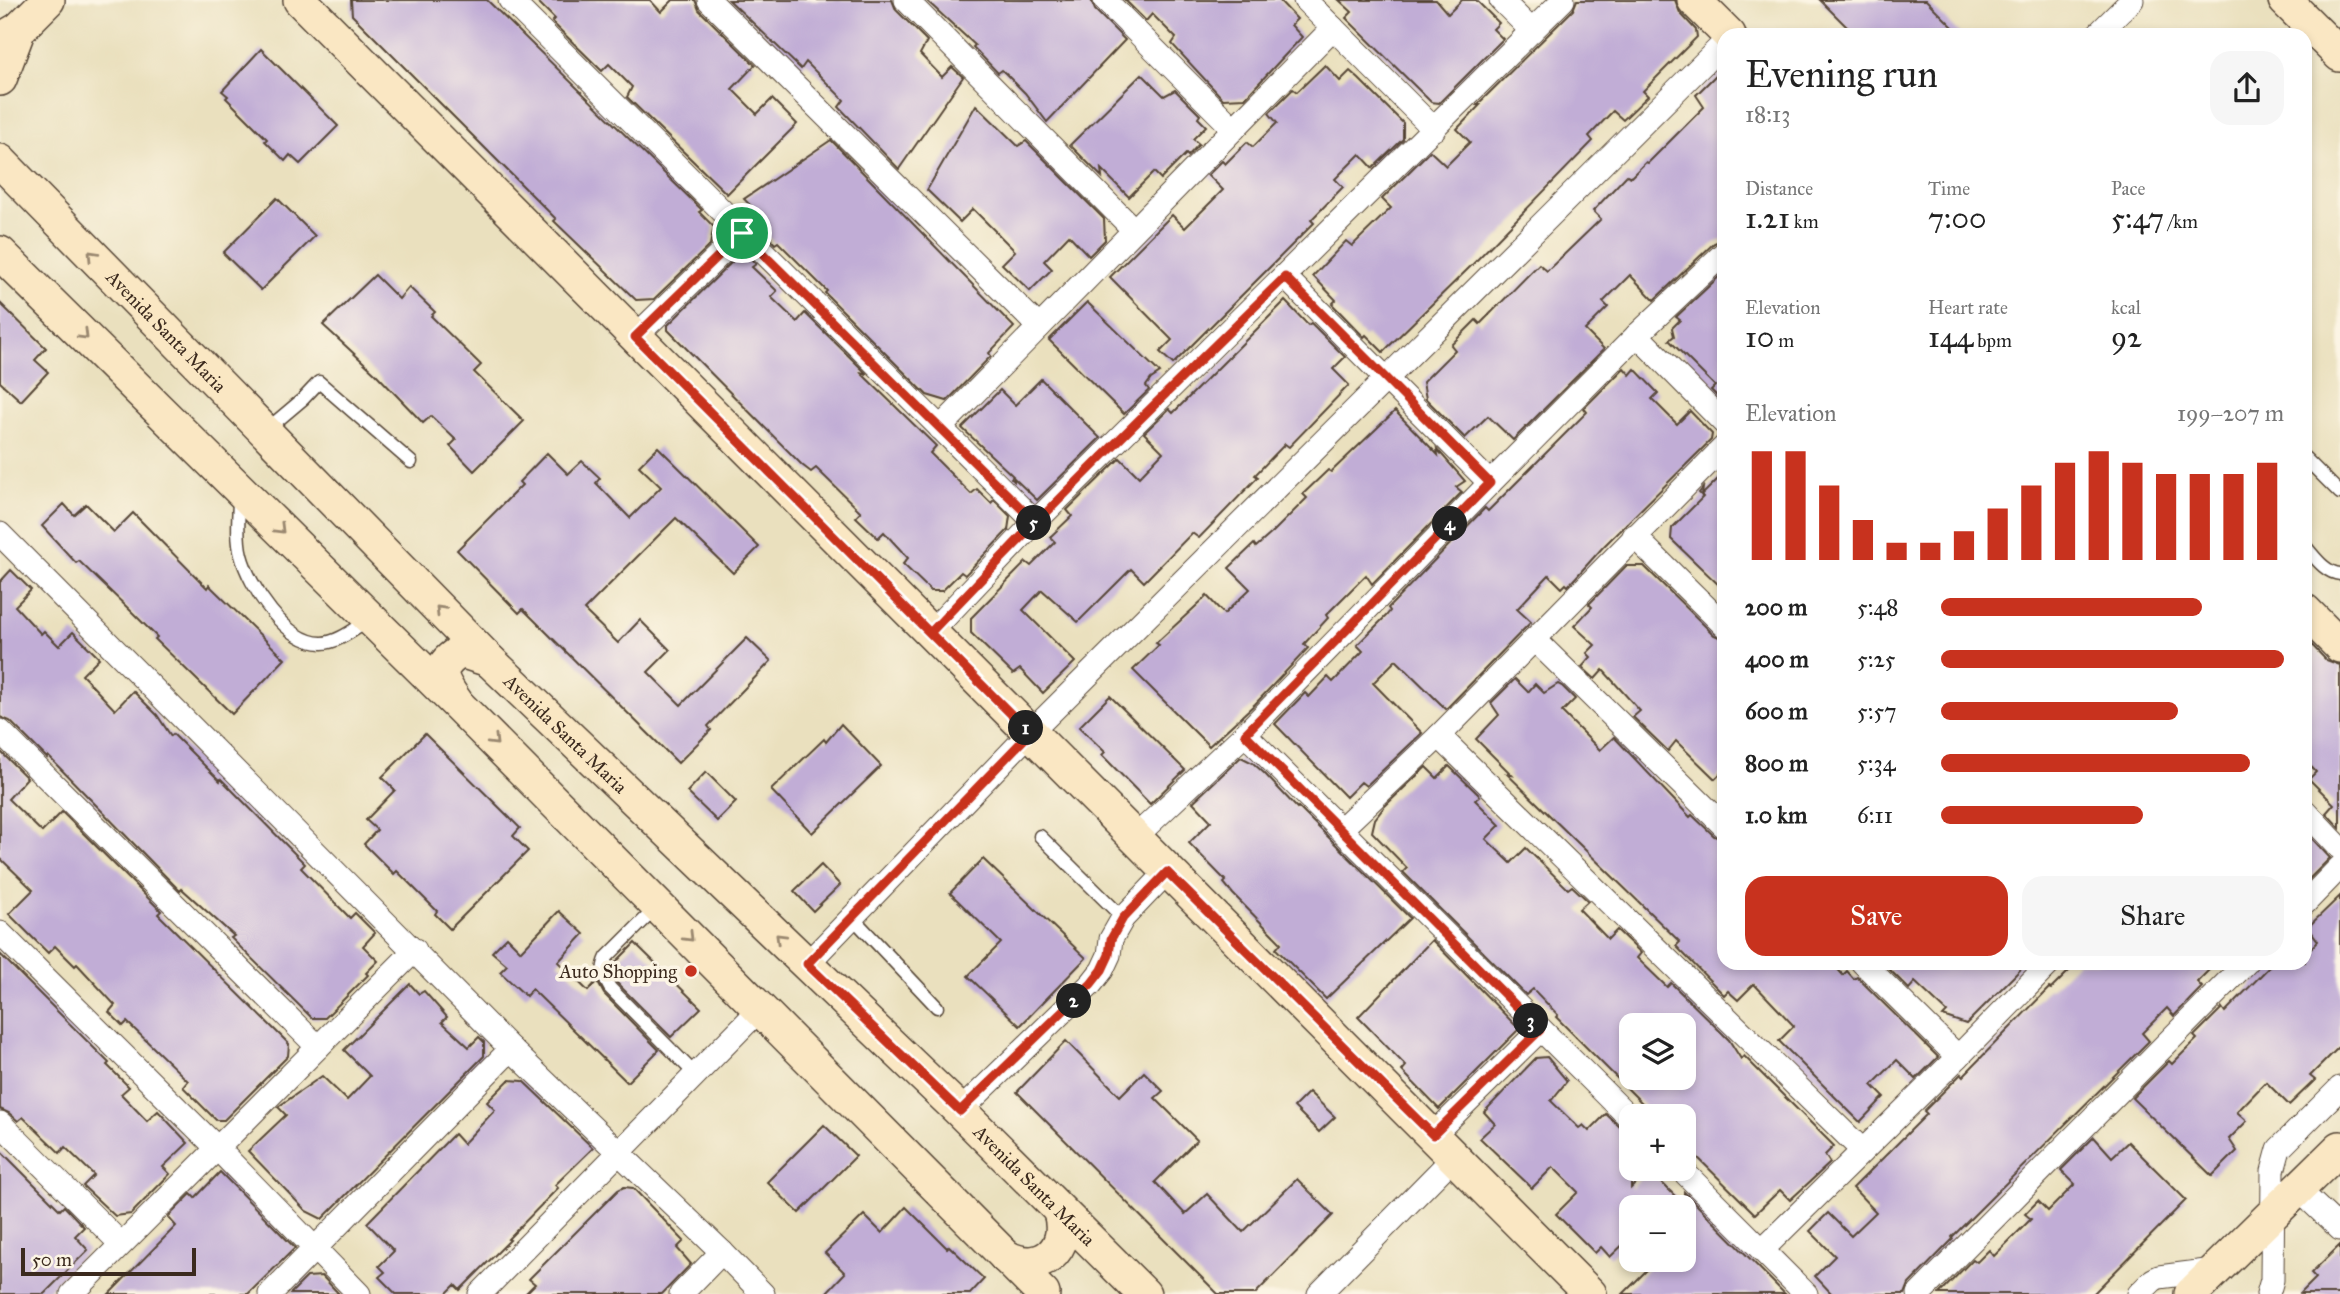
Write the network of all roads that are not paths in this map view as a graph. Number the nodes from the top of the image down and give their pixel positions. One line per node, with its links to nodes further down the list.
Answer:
1 (48, 0): 17 (main road)
2 (709, 0): 29 (street)
3 (906, 0): 24 (street)
4 (1105, 0): 21 (street)
5 (1305, 0): 13 (street)
6 (1501, 0): 16 (street)
7 (1563, 0): 16 (street)
8 (2132, 0): 15 (street)
9 (2285, 0): 19 (main road)
10 (518, 2): 25 (street)
11 (1700, 2): 14 (main road)
12 (313, 4): 31 (main road)
13 (1333, 28): 21 (street); 22 (street)
14 (1723, 28)
15 (2104, 28)
16 (1532, 31): 22 (street)
17 (9, 34): 20 (main road)
18 (1717, 50): 32 (street)
19 (2340, 55)
20 (0, 79)
21 (1234, 129): 24 (street)
22 (1434, 129): 28 (street)
23 (0, 161): 35 (main road, Avenida Santa Maria, one-way to 23)
24 (1134, 230): 29 (street)
25 (742, 233): 31 (street); 34 (street)
26 (0, 253): 40 (main road, one-way to 40)
27 (1717, 260): 30 (street)
28 (1285, 277): 32 (street); 42 (street)
29 (1039, 327): 34 (street)
30 (1637, 335): 33 (street); 39 (street)
31 (635, 337): 50 (main road)
32 (1386, 381): 39 (street); 56 (street)
33 (1717, 416)
34 (940, 428): 42 (street)
35 (264, 431): 37 (lane); 53 (main road, Avenida Santa Maria, one-way to 35)
36 (1717, 454): 44 (street)
37 (411, 462)
38 (2312, 465): 41 (lane)
39 (1490, 483): 57 (street)
40 (239, 488): 49 (main road, one-way to 49); 49 (lane)
41 (2340, 493)
42 (1035, 522): 50 (street)
43 (0, 534): 72 (street)
44 (1634, 537): 47 (street); 51 (street)
45 (2312, 553): 46 (lane)
46 (2340, 574)
47 (1717, 618)
48 (2312, 618): 52 (main road)
49 (372, 619): 54 (main road)
50 (930, 633): 56 (main road)
51 (1534, 639): 58 (street); 60 (street)
52 (2340, 646)
53 (488, 660): 54 (main road); 73 (main road, Avenida Santa Maria, one-way to 53)
54 (458, 705): 68 (main road, one-way to 68)
55 (0, 732): 80 (street)
56 (1030, 733): 63 (main road); 69 (street)
57 (1245, 734): 61 (street); 63 (street)
58 (1439, 736): 61 (street); 90 (street)
59 (2312, 818): 64 (street)
60 (1717, 819)
61 (1341, 829): 79 (street)
62 (1040, 836): 70 (lane)
63 (1134, 838): 66 (main road)
64 (2340, 848)
65 (2340, 866): 67 (street)
66 (1167, 872): 70 (street); 88 (main road)
67 (2312, 896)
68 (658, 906): 78 (main road, one-way to 78); 83 (lane)
69 (852, 917): 73 (street); 77 (lane)
70 (1123, 918): 86 (street)
71 (0, 933): 89 (street)
72 (415, 950): 80 (street); 81 (street)
73 (807, 964): 86 (main road, Avenida Santa Maria)
74 (1870, 970): 82 (street)
75 (2043, 970): 82 (street)
76 (2239, 970): 117 (street)
77 (937, 1007)
78 (760, 1009): 83 (street); 103 (main road)
79 (1540, 1030): 85 (street); 88 (street)
80 (318, 1047): 89 (street)
81 (511, 1049): 91 (street); 99 (street)
82 (1958, 1057): 90 (street)
83 (696, 1074): 91 (street)
84 (2340, 1088): 96 (street)
85 (1619, 1107)
86 (960, 1111): 95 (main road, Avenida Santa Maria)
87 (0, 1123): 98 (street)
88 (1443, 1146): 114 (street); 115 (main road)
89 (216, 1148): 98 (street); 99 (street)
90 (1862, 1150): 100 (street)
91 (619, 1153): 101 (street); 108 (street)
92 (2335, 1158): 94 (main road)
93 (1693, 1181): 100 (street)
94 (2298, 1189): 96 (main road); 97 (street)
95 (1060, 1212): 102 (main road, Avenida Santa Maria); 103 (main road)
96 (2273, 1213): 104 (main road); 120 (street)
97 (2340, 1229)
98 (121, 1244): 105 (street)
99 (314, 1249): 106 (street); 107 (street)
100 (1763, 1249): 116 (street)
101 (722, 1252): 109 (street); 110 (street)
102 (1105, 1256): 112 (main road); 113 (main road, Avenida Santa Maria)
103 (1006, 1257): 111 (main road)
104 (2214, 1270): 118 (street); 119 (main road)
105 (72, 1294)
106 (270, 1294)
107 (359, 1294)
108 (480, 1294)
109 (681, 1294)
110 (763, 1294)
111 (1043, 1294)
112 (1049, 1294)
113 (1144, 1294)
114 (1319, 1294)
115 (1590, 1294)
116 (1806, 1294)
117 (1919, 1294)
118 (2139, 1294)
119 (2191, 1294)
120 (2268, 1294)

